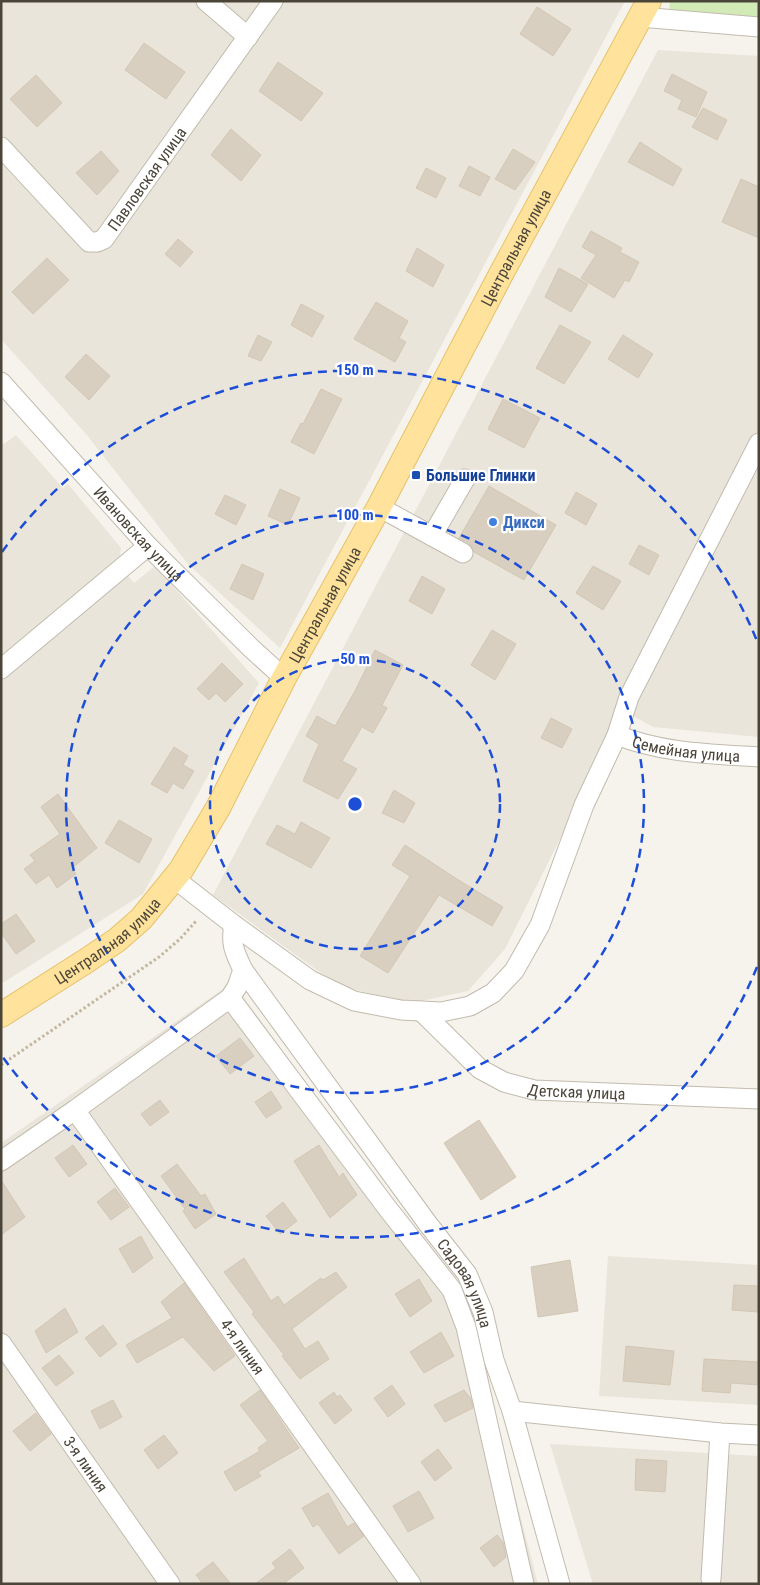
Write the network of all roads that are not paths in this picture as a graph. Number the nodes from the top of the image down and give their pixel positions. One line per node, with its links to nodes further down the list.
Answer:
1 (206, 1): 5 (street)
2 (273, 1): 5 (street, Павловская улица)
3 (645, 9): 4 (street); 10 (main road, Центральная улица)
4 (759, 27)
5 (248, 37): 6 (street, Павловская улица)
6 (1, 147)
7 (1, 382): 12 (street, Ивановская улица)
8 (759, 442): 16 (street)
9 (465, 479): 11 (street)
10 (379, 507): 11 (street); 15 (main road, Центральная улица)
11 (432, 536): 13 (street)
12 (148, 546): 14 (street); 15 (street, Ивановская улица)
13 (464, 553)
14 (1, 669)
15 (284, 678): 18 (main road, Центральная улица)
16 (617, 734): 17 (street, Семейная улица); 22 (street)
17 (759, 757)
18 (175, 879): 19 (street); 23 (main road, Центральная улица)
19 (234, 925): 20 (street, Садовая улица); 22 (street)
20 (243, 970): 21 (street); 28 (street, Садовая улица)
21 (230, 998): 25 (street); 34 (street)
22 (421, 1011): 24 (street, Детская улица)
23 (1, 1015)
24 (759, 1100)
25 (76, 1110): 26 (street); 33 (street, 4-я линия)
26 (1, 1161)
27 (1, 1343): 32 (street, 3-я линия)
28 (512, 1412): 29 (street); 35 (street, Садовая улица)
29 (720, 1433): 30 (street); 31 (street)
30 (759, 1435)
31 (711, 1579)
32 (170, 1584)
33 (411, 1584)
34 (524, 1584)
35 (560, 1584)

